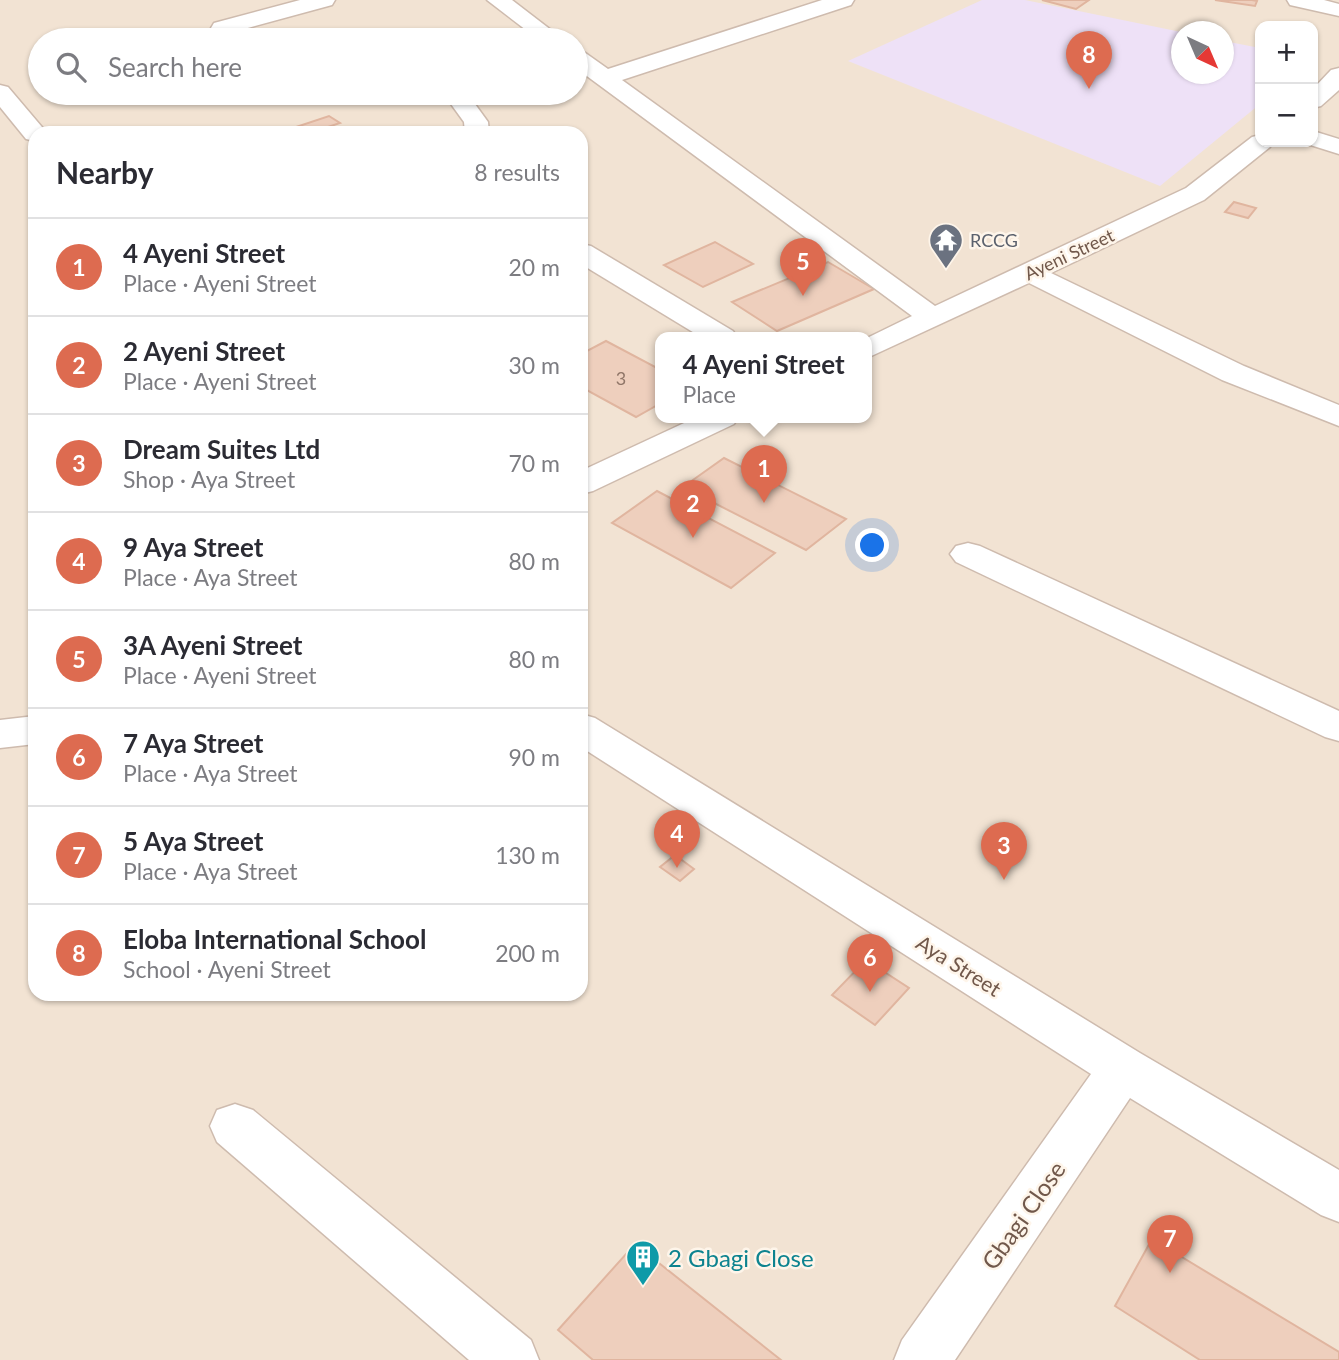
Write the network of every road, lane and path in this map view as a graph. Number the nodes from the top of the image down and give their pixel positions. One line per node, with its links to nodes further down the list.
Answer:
1 (324, 0): 6 (street)
2 (498, 0): 7 (street)
3 (843, 0): 10 (street)
4 (1298, 0): 5 (street)
5 (1339, 10)
6 (222, 27)
7 (536, 28)
8 (588, 66): 10 (street)
9 (1339, 75): 12 (street)
10 (604, 78): 21 (street)
11 (0, 92): 14 (street)
12 (1318, 96)
13 (464, 105): 15 (street)
14 (28, 126)
15 (476, 126)
16 (1318, 140): 18 (street)
17 (1255, 147): 20 (street, Ayeni Street)
18 (1339, 147)
19 (588, 256): 22 (street)
20 (1030, 272): 21 (street, Ayeni Street); 24 (street)
21 (933, 318): 23 (street, Ayeni Street)
22 (714, 332)
23 (872, 347)
24 (1339, 416)
25 (710, 423): 26 (street)
26 (588, 481)
27 (968, 554): 28 (street)
28 (1339, 727)
29 (28, 731): 31 (street)
30 (588, 732): 32 (street, Aya Street)
31 (0, 734)
32 (1123, 1068): 34 (street, Aya Street); 36 (street, Gbagi Close)
33 (235, 1126): 35 (street)
34 (1339, 1198)
35 (511, 1360)
36 (922, 1360)

